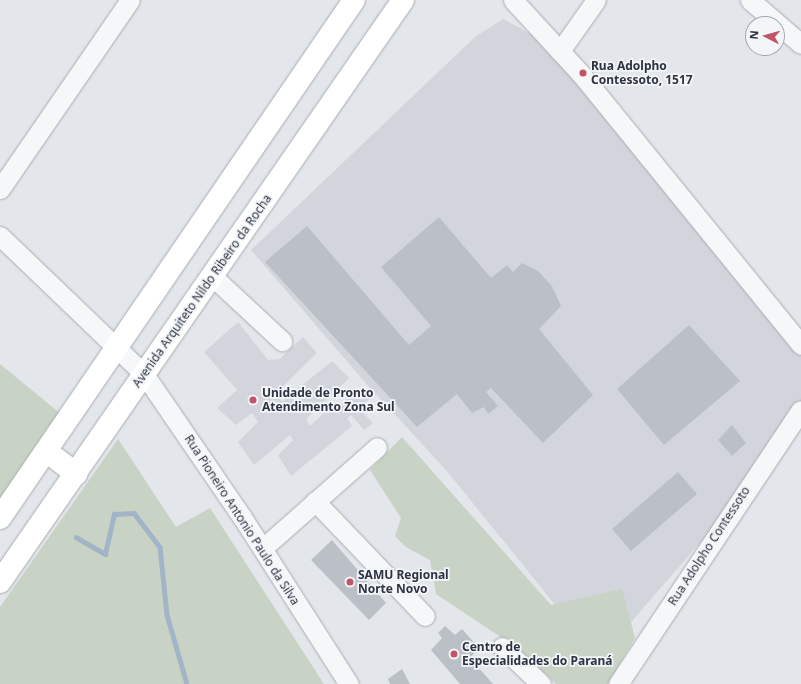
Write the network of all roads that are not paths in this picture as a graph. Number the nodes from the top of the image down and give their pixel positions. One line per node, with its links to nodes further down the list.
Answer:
1 (130, 0): 9 (street)
2 (354, 0): 14 (main road, Avenida Arquiteto Nildo Ribeiro da Rocha)
3 (513, 0): 8 (street)
4 (596, 0): 8 (street)
5 (750, 0): 7 (street)
6 (399, 1): 11 (main road, Avenida Arquiteto Nildo Ribeiro da Rocha)
7 (801, 44)
8 (560, 51): 13 (street)
9 (0, 189)
10 (0, 236): 14 (street, Rua Pioneiro Antonio Paulo da Silva)
11 (212, 276): 12 (street); 14 (main road, Avenida Arquiteto Nildo Ribeiro da Rocha)
12 (282, 341)
13 (801, 346)
14 (131, 359): 17 (main road, Avenida Arquiteto Nildo Ribeiro da Rocha); 18 (main road, Avenida Arquiteto Nildo Ribeiro da Rocha); 21 (street, Rua Pioneiro Antonio Paulo da Silva)
15 (801, 410): 27 (street, Rua Adolpho Contessoto)
16 (378, 447): 19 (street)
17 (46, 451): 18 (main road); 20 (main road, Avenida Arquiteto Nildo Ribeiro da Rocha)
18 (76, 474): 22 (main road, Avenida Arquiteto Nildo Ribeiro da Rocha)
19 (315, 501): 21 (street); 23 (street)
20 (0, 518)
21 (263, 548): 25 (street, Rua Pioneiro Antonio Paulo da Silva)
22 (0, 582)
23 (425, 616)
24 (502, 647): 26 (street)
25 (349, 684)
26 (541, 684)
27 (618, 684)

